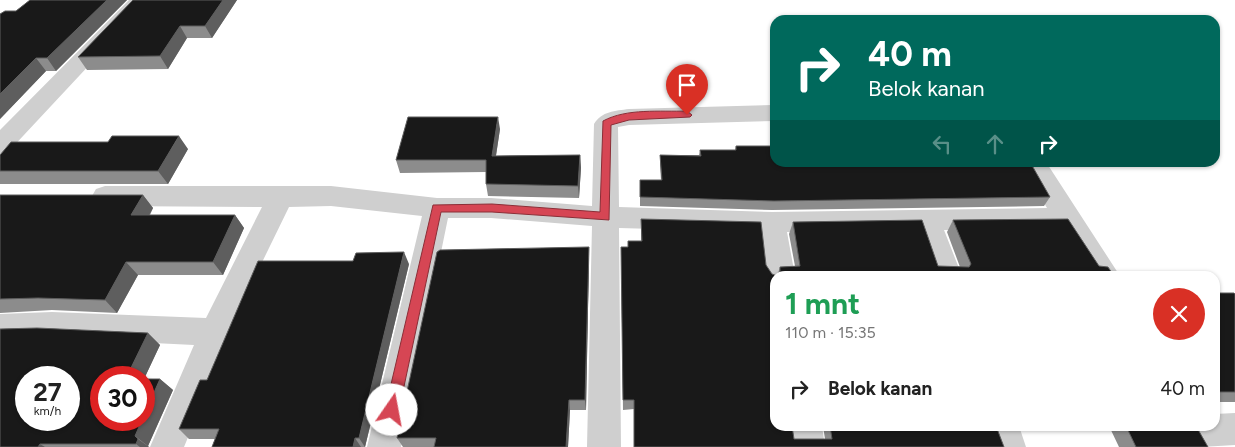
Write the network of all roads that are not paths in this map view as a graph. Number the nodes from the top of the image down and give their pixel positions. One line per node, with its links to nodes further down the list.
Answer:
1 (140, 0): 3 (street)
2 (770, 113): 8 (street)
3 (0, 145)
4 (1035, 167): 9 (street)
5 (80, 196): 6 (street)
6 (281, 197): 7 (street); 16 (street)
7 (437, 208): 8 (street); 22 (street)
8 (605, 217): 11 (street); 23 (street)
9 (1069, 218): 10 (street); 14 (street)
10 (927, 221): 11 (street); 13 (street)
11 (772, 222): 12 (street)
12 (779, 271)
13 (945, 271)
14 (1102, 271)
15 (0, 327): 16 (street)
16 (215, 332): 21 (street)
17 (1235, 429): 20 (street)
18 (806, 431): 24 (street)
19 (1004, 431): 25 (street)
20 (1204, 435)
21 (167, 447)
22 (384, 447)
23 (604, 447)
24 (808, 447)
25 (1009, 447)

